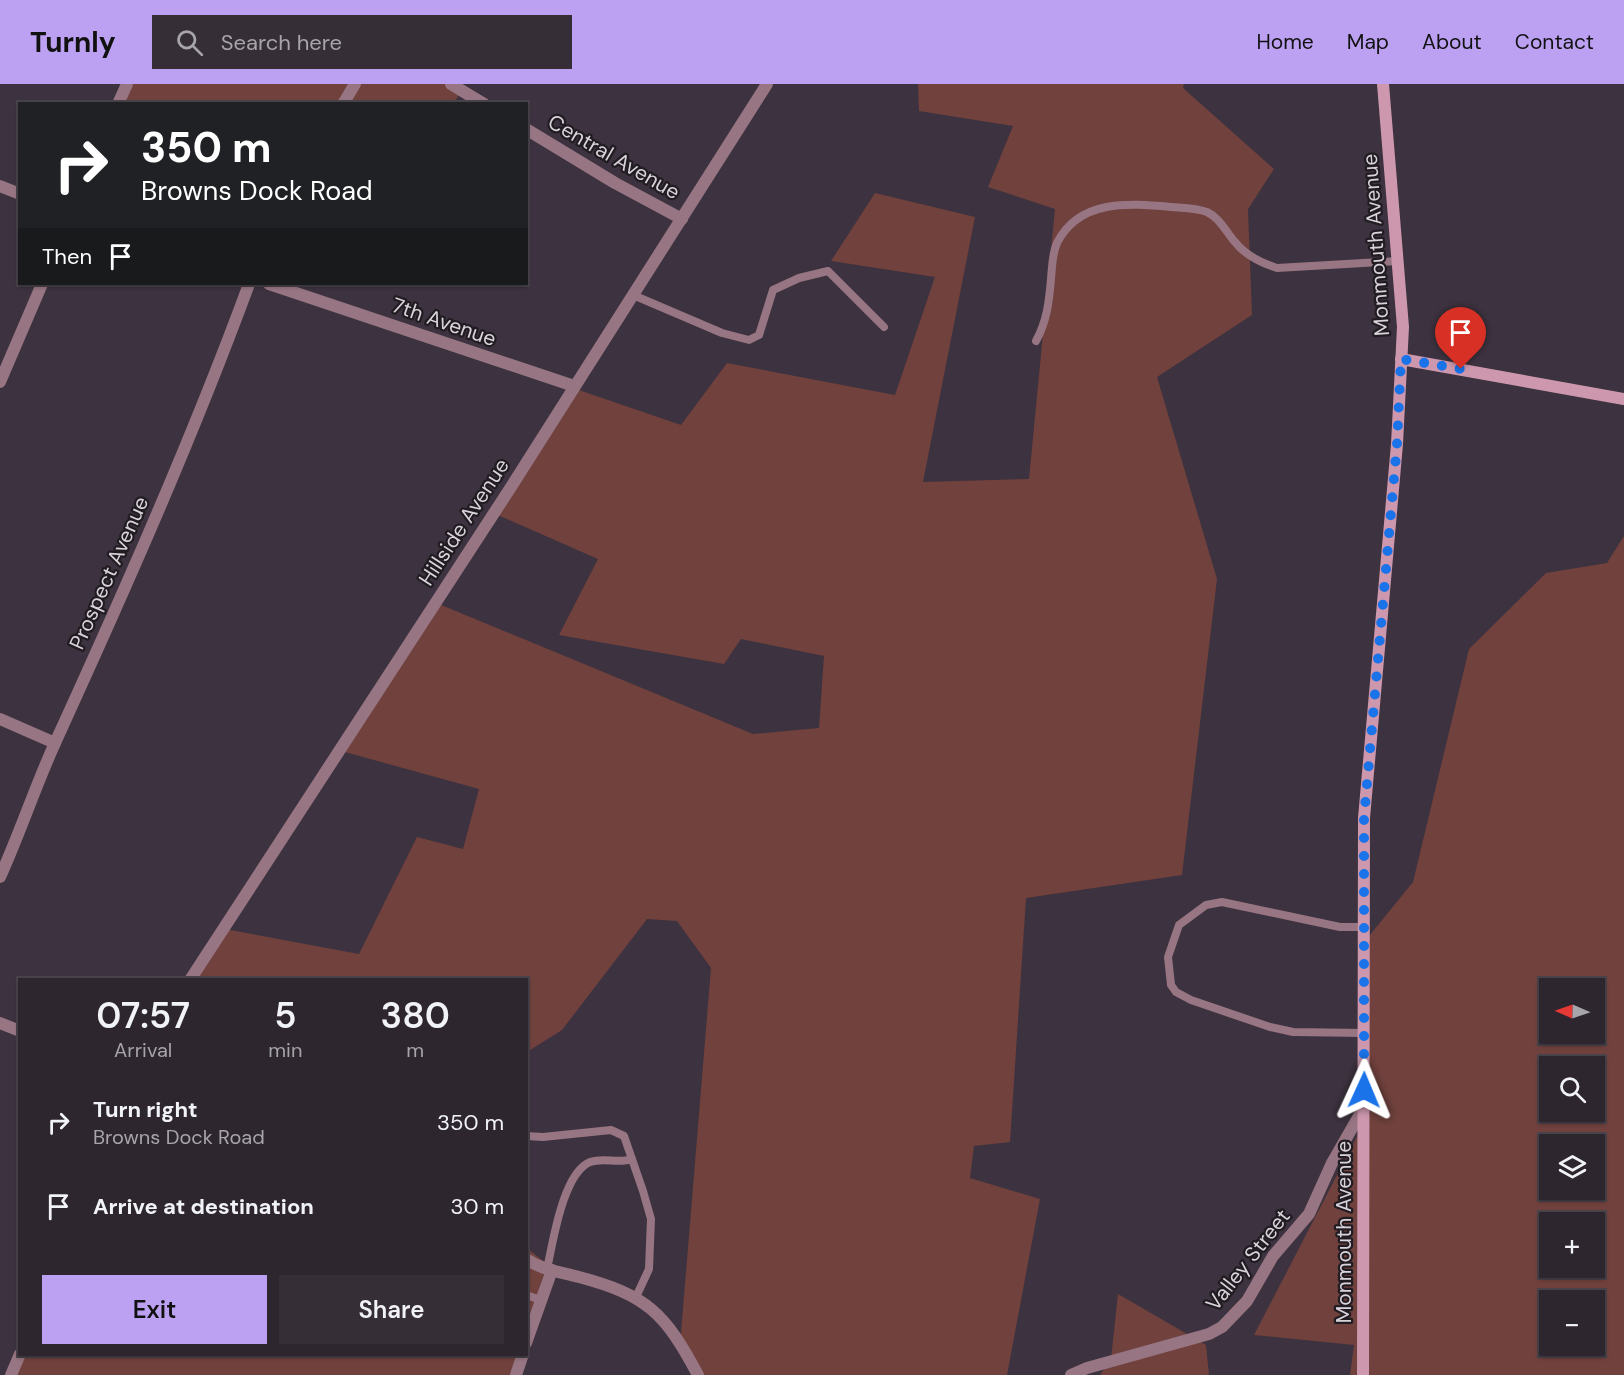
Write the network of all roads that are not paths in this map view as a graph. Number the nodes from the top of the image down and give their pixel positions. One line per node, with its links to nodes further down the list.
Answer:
1 (127, 84): 6 (street)
2 (355, 84): 7 (street)
3 (451, 84): 8 (street)
4 (767, 84): 12 (street, Hillside Avenue)
5 (1383, 84): 13 (street, Monmouth Avenue)
6 (119, 102)
7 (344, 102)
8 (481, 102)
9 (528, 130): 12 (street, Central Avenue)
10 (0, 186): 11 (street)
11 (18, 193)
12 (682, 219): 17 (street, Hillside Avenue)
13 (1398, 261): 19 (lane); 20 (street, Monmouth Avenue)
14 (42, 285): 21 (street)
15 (249, 285): 25 (street, Prospect Avenue)
16 (272, 285): 22 (street, 7th Avenue)
17 (633, 295): 18 (lane); 22 (street, Hillside Avenue)
18 (884, 327)
19 (1036, 341)
20 (1401, 359): 23 (street); 27 (street, Monmouth Avenue)
21 (0, 382)
22 (574, 386): 28 (street, Hillside Avenue)
23 (1624, 399)
24 (0, 719): 25 (street)
25 (55, 743): 26 (street, Prospect Avenue)
26 (0, 877)
27 (1364, 927): 31 (street, Monmouth Avenue); 31 (lane)
28 (191, 978)
29 (0, 1023): 30 (street)
30 (18, 1030)
31 (1364, 1033): 32 (street, Monmouth Avenue)
32 (1363, 1108): 46 (street, Valley Street); 47 (street, Monmouth Avenue)
33 (528, 1137): 34 (lane)
34 (632, 1159): 36 (lane); 38 (lane)
35 (528, 1260): 36 (street)
36 (549, 1269): 38 (street); 39 (street)
37 (528, 1296): 39 (lane)
38 (636, 1297): 45 (street)
39 (541, 1300): 40 (street)
40 (528, 1337)
41 (19, 1356): 43 (street)
42 (522, 1356): 44 (street)
43 (11, 1375)
44 (516, 1375)
45 (698, 1375)
46 (1071, 1375)
47 (1363, 1375)

